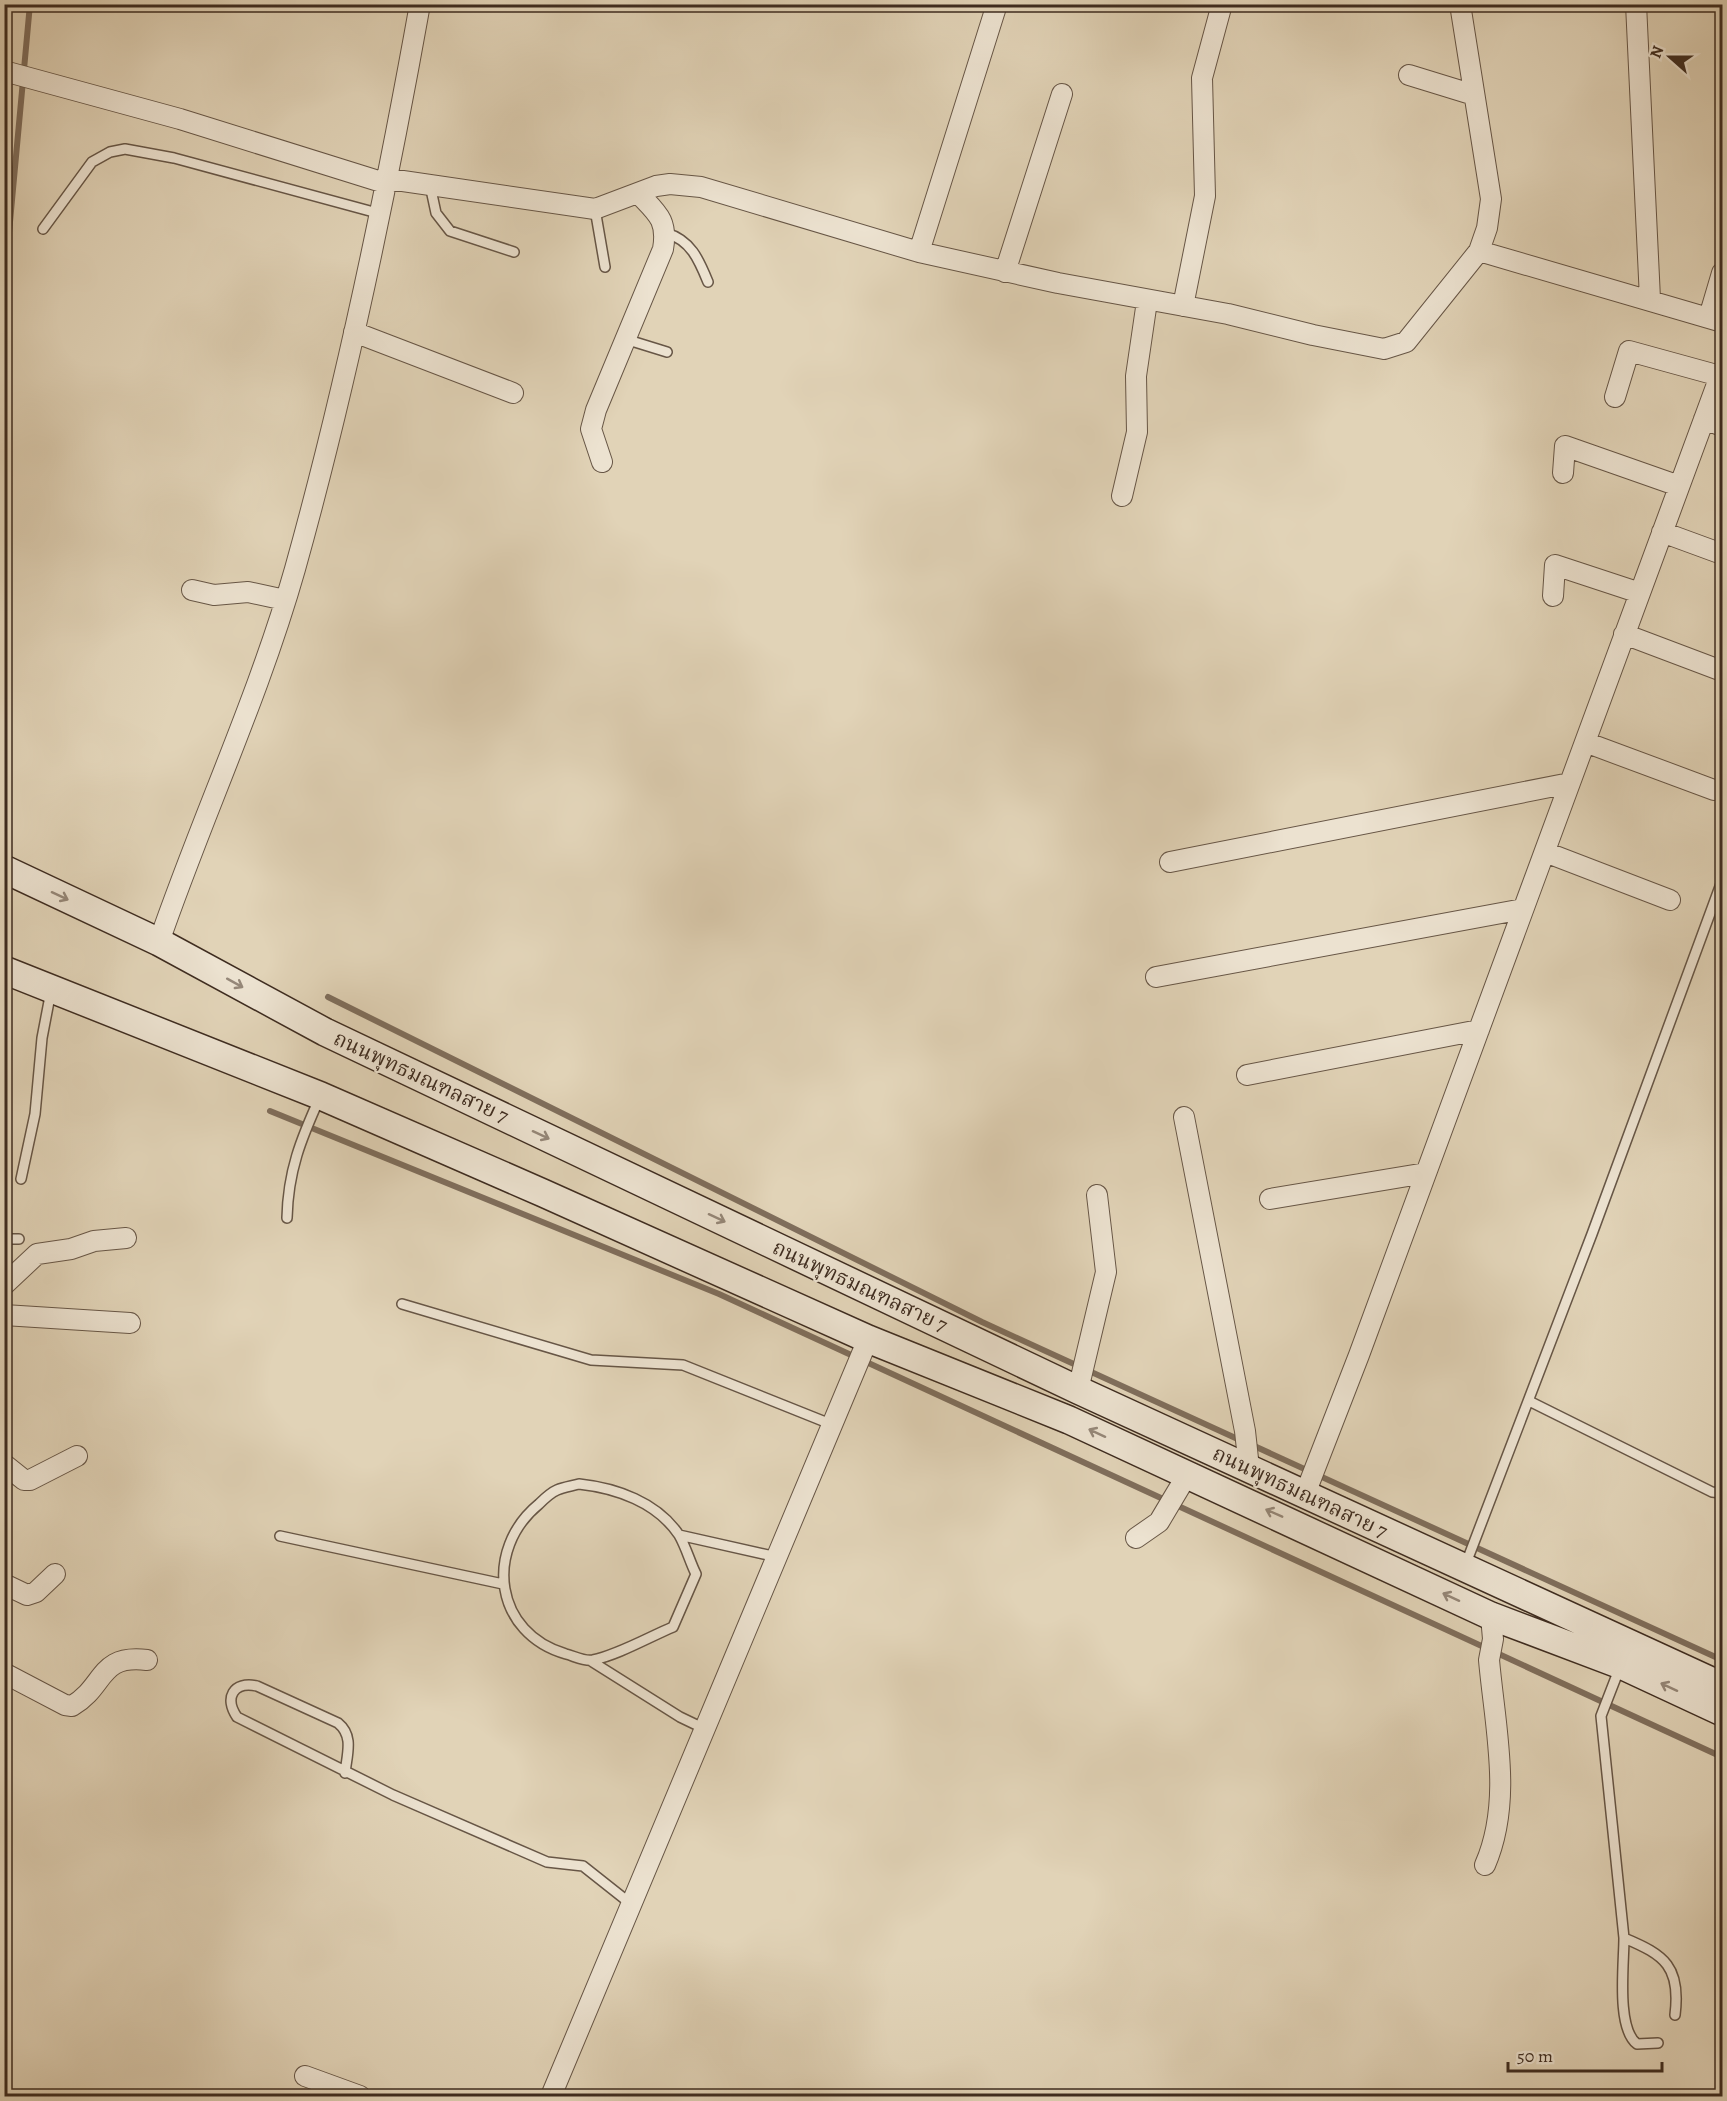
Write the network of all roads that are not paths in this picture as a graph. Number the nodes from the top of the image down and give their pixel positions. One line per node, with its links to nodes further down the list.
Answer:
1 (420, 4): 10 (street)
2 (998, 4): 19 (street)
3 (1222, 4): 26 (street)
4 (1460, 4): 9 (street)
5 (1636, 4): 24 (street)
6 (4, 71): 10 (street)
7 (1409, 75): 9 (street)
8 (1062, 94): 21 (street)
9 (1474, 95): 17 (street)
10 (389, 181): 11 (street); 14 (street)
11 (430, 185): 13 (street); 18 (lane)
12 (639, 194): 13 (street); 16 (street); 19 (street)
13 (595, 209): 20 (lane)
14 (381, 214): 15 (lane); 28 (street)
15 (43, 228)
16 (666, 233): 23 (lane); 29 (street)
17 (1479, 251): 24 (street); 26 (street)
18 (514, 252)
19 (919, 252): 21 (street)
20 (606, 267)
21 (1005, 272): 25 (street)
22 (1722, 273): 27 (street)
23 (708, 282)
24 (1650, 299): 27 (street)
25 (1147, 301): 26 (street); 38 (street)
26 (1183, 306)
27 (1716, 319)
28 (354, 332): 31 (street); 44 (street)
29 (625, 339): 30 (lane); 35 (street)
30 (667, 352)
31 (513, 393)
32 (1615, 397): 33 (street)
33 (1704, 419): 34 (street); 37 (street)
34 (1722, 426)
35 (602, 462)
36 (1563, 473): 37 (street)
37 (1679, 486): 39 (street)
38 (1122, 496)
39 (1662, 532): 40 (street); 42 (street)
40 (1722, 554)
41 (192, 590): 44 (street)
42 (1640, 594): 43 (street); 45 (street)
43 (1552, 596)
44 (285, 600): 56 (street)
45 (1624, 634): 46 (street); 47 (street)
46 (1722, 671)
47 (1585, 742): 48 (street); 49 (street)
48 (1570, 783): 50 (street); 51 (street)
49 (1714, 790)
50 (1545, 852): 54 (street); 55 (street)
51 (1170, 862)
52 (6, 870): 56 (main road, ถนนพุทธมณฑลสาย 7, one-way to 56)
53 (1722, 881): 78 (lane)
54 (1670, 900)
55 (1523, 909): 58 (street); 60 (street)
56 (159, 942): 77 (main road, ถนนพุทธมณฑลสาย 7, one-way to 77)
57 (4, 970): 59 (main road, ถนนพุทธมณฑลสาย 7)
58 (1156, 977)
59 (51, 991): 62 (main road, ถนนพุทธมณฑลสาย 7); 65 (lane)
60 (1479, 1030): 61 (street); 64 (street)
61 (1247, 1075)
62 (321, 1096): 68 (lane); 76 (main road, ถนนพุทธมณฑลสาย 7)
63 (1184, 1117): 81 (street)
64 (1426, 1173): 67 (street); 84 (street)
65 (21, 1179)
66 (1097, 1195): 77 (street)
67 (1270, 1199)
68 (287, 1218)
69 (126, 1238): 72 (street)
70 (4, 1239): 71 (lane)
71 (19, 1239)
72 (4, 1285)
73 (402, 1304): 79 (lane)
74 (4, 1315): 75 (street)
75 (130, 1323)
76 (866, 1344): 79 (street); 83 (main road, ถนนพุทธมณฑลสาย 7, one-way to 76)
77 (1079, 1386): 81 (main road, ถนนพุทธมณฑลสาย 7)
78 (1529, 1401): 85 (lane); 90 (lane)
79 (833, 1425): 89 (street)
80 (77, 1456): 82 (street)
81 (1249, 1462): 84 (main road, ถนนพุทธมณฑลสาย 7)
82 (4, 1464)
83 (1181, 1485): 88 (street); 94 (main road, ถนนพุทธมณฑลสาย 7, one-way to 83)
84 (1306, 1491): 90 (main road, ถนนพุทธมณฑลสาย 7)
85 (1722, 1493)
86 (679, 1535): 89 (lane); 93 (lane); 96 (lane)
87 (280, 1536): 93 (lane)
88 (1136, 1538)
89 (777, 1557): 101 (street)
90 (1465, 1565): 99 (main road, ถนนพุทธมณฑลสาย 7)
91 (55, 1574): 92 (street)
92 (4, 1584)
93 (503, 1584): 96 (lane)
94 (1492, 1627): 98 (main road, ถนนพุทธมณฑลสาย 7); 103 (street)
95 (147, 1660): 97 (street)
96 (591, 1661): 101 (lane)
97 (4, 1672)
98 (1616, 1675): 100 (main road, ถนนพุทธมณฑลสาย 7, one-way to 98); 105 (lane)
99 (1722, 1686)
100 (1722, 1712)
101 (705, 1729): 104 (street)
102 (345, 1773): 102 (lane); 104 (lane)
103 (1485, 1865)
104 (631, 1905): 110 (street)
105 (1624, 1938): 106 (lane); 107 (lane)
106 (1675, 2015)
107 (1658, 2043)
108 (305, 2076): 109 (street)
109 (360, 2097)
110 (551, 2097)

